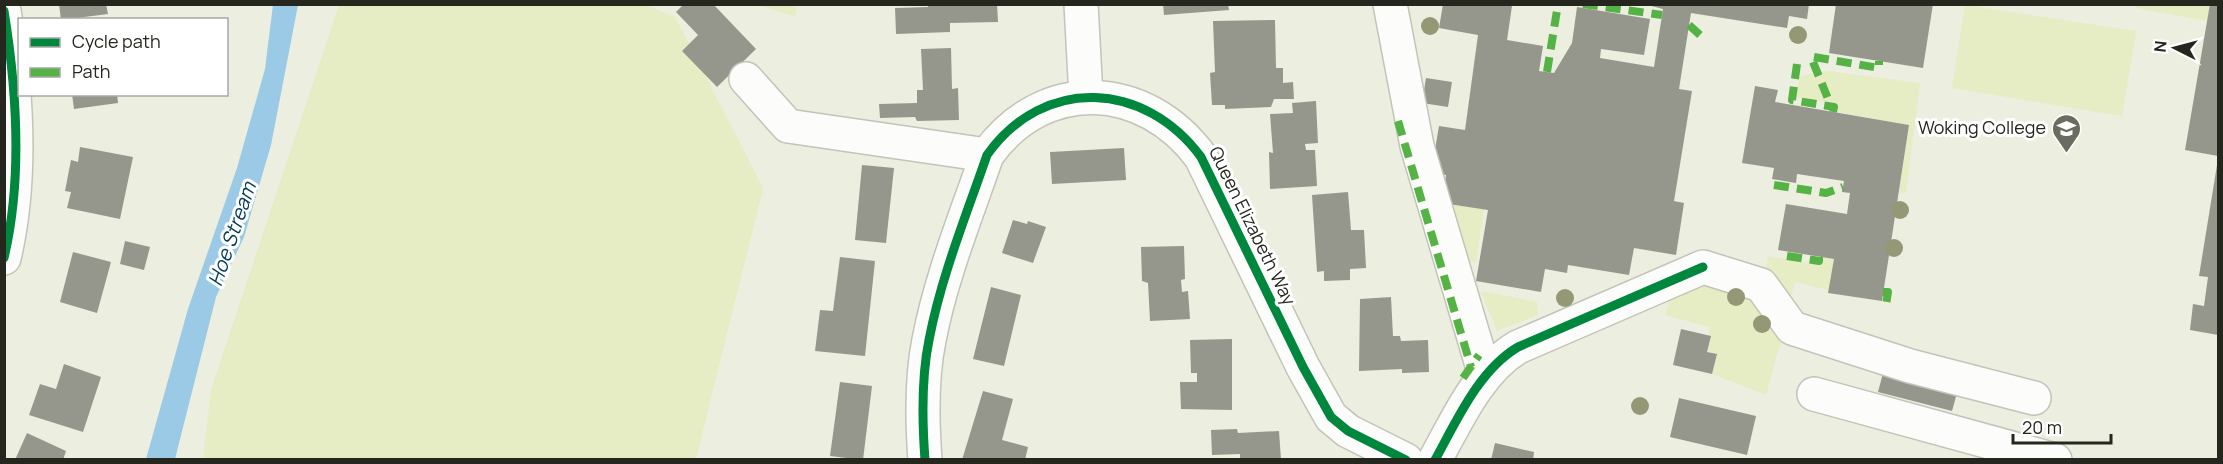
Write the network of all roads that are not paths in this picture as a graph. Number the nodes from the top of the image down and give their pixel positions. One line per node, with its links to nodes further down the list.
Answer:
1 (1081, 4): 5 (street)
2 (1390, 4): 8 (street)
3 (4, 11): 7 (street)
4 (746, 79): 6 (street)
5 (1086, 97): 6 (street, Queen Elizabeth Way); 12 (street, Queen Elizabeth Way)
6 (987, 155): 11 (street, Queen Elizabeth Way)
7 (4, 258)
8 (1485, 375): 10 (street); 13 (street)
9 (1814, 394): 14 (street)
10 (2034, 398)
11 (925, 459)
12 (1406, 459)
13 (1435, 459)
14 (2055, 459)

